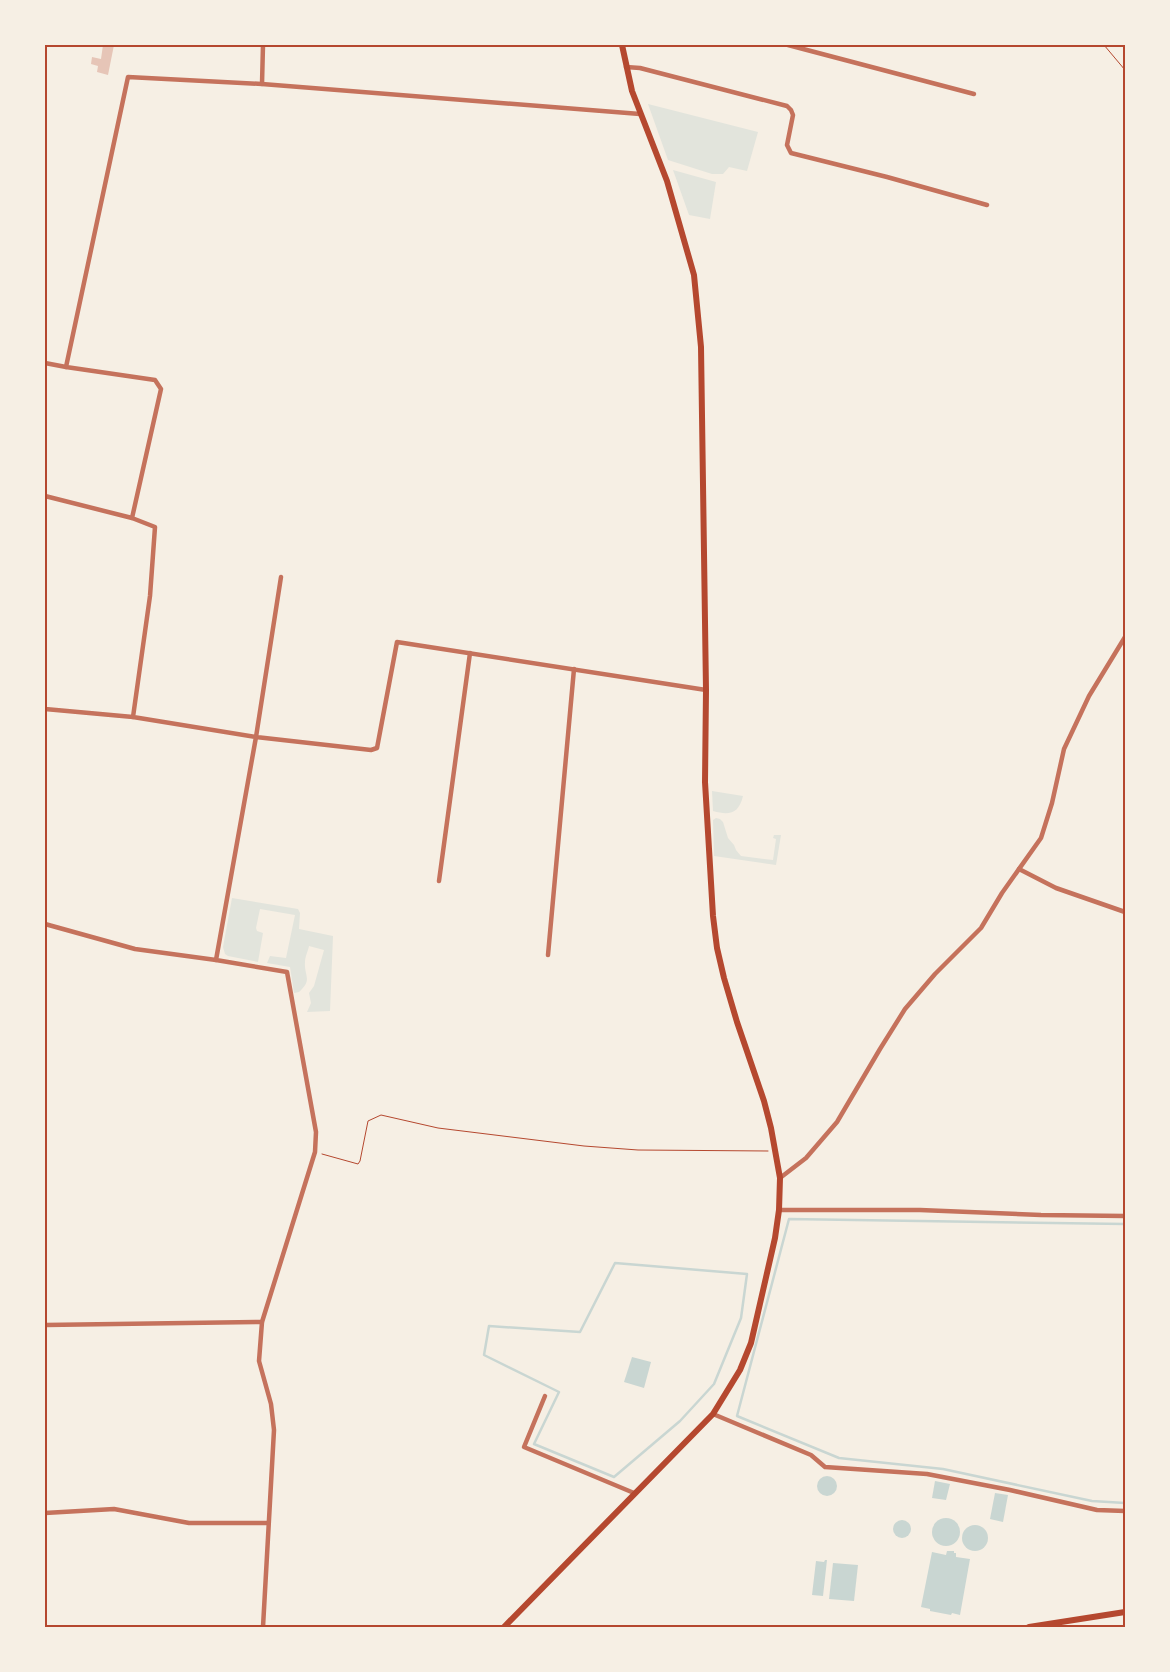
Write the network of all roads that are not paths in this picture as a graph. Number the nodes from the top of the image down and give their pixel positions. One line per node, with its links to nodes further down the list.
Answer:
1 (263, 45): 5 (street)
2 (622, 45): 4 (main road)
3 (788, 45): 6 (street)
4 (626, 68): 7 (main road); 8 (street)
5 (262, 84): 7 (street); 10 (street)
6 (974, 94)
7 (640, 114): 17 (main road)
8 (987, 205)
9 (45, 363): 10 (street)
10 (66, 367): 12 (street)
11 (45, 496): 12 (street)
12 (132, 518): 19 (street)
13 (281, 577): 20 (street)
14 (1125, 637): 21 (street)
15 (470, 653): 16 (street); 20 (street); 22 (street)
16 (574, 669): 17 (street); 25 (street)
17 (706, 690): 27 (main road)
18 (45, 709): 19 (street)
19 (133, 717): 20 (street)
20 (256, 737): 26 (street)
21 (1019, 869): 23 (street); 27 (street)
22 (439, 881)
23 (1125, 912)
24 (45, 924): 26 (street)
25 (548, 955)
26 (216, 960): 30 (street)
27 (780, 1178): 28 (main road)
28 (779, 1210): 29 (street); 33 (main road)
29 (1125, 1216)
30 (262, 1322): 31 (street); 37 (street)
31 (45, 1325)
32 (545, 1396): 34 (street)
33 (712, 1414): 34 (main road); 35 (street)
34 (634, 1493): 40 (main road)
35 (1125, 1512)
36 (45, 1513): 37 (street)
37 (268, 1523): 39 (street)
38 (1125, 1612): 41 (main road)
39 (263, 1627)
40 (504, 1627)
41 (1029, 1627)

